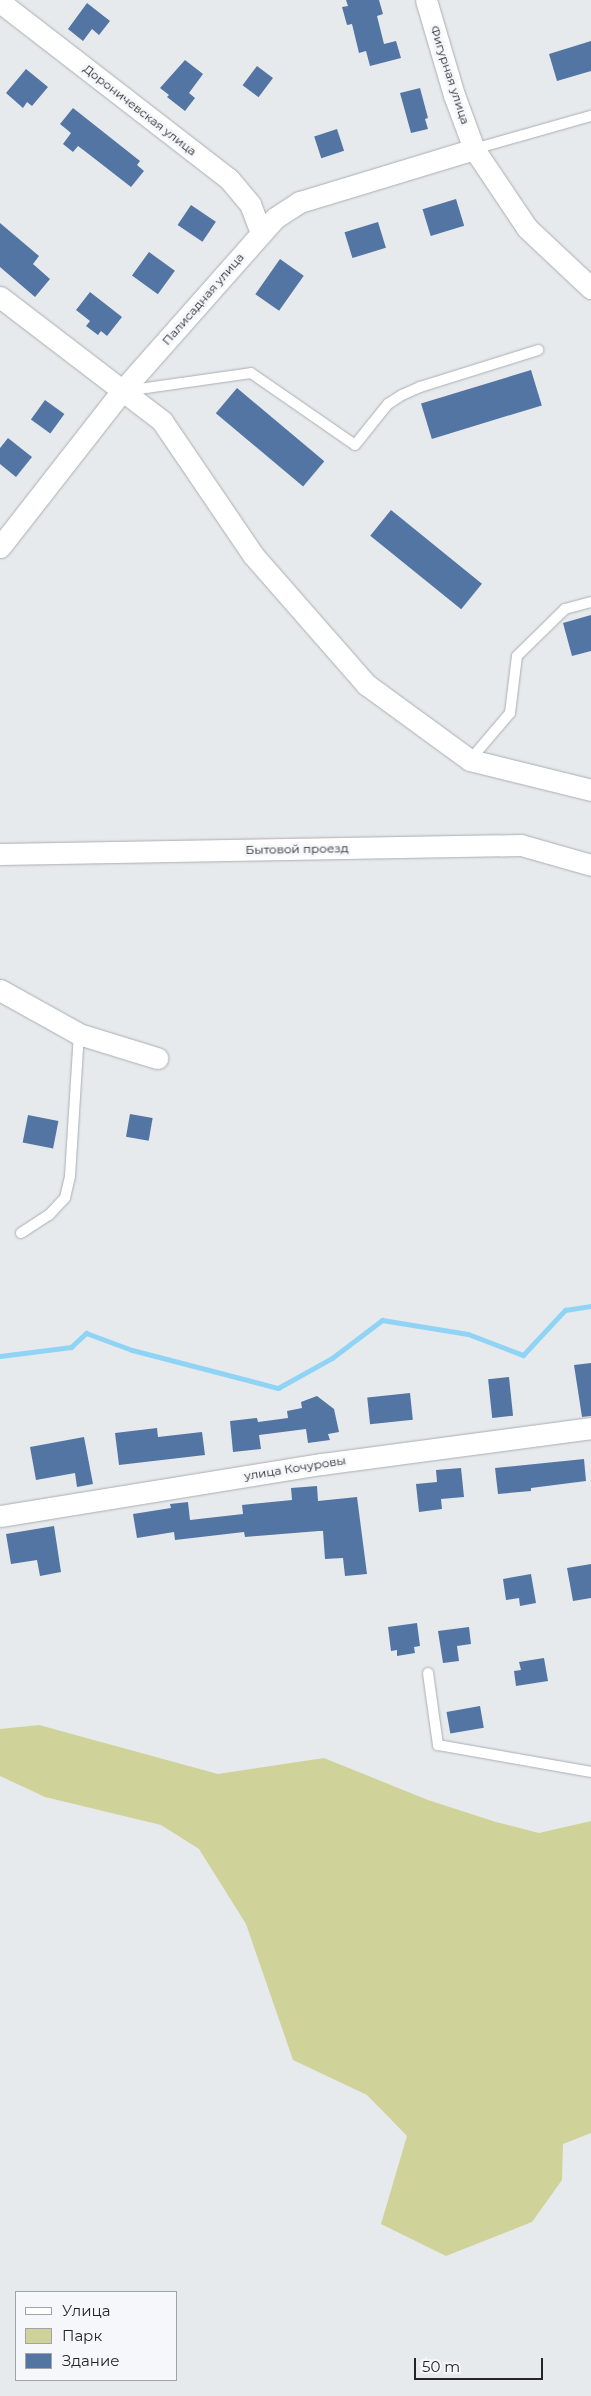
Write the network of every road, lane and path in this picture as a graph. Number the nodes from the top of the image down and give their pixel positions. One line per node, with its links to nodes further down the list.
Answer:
1 (426, 0): 4 (street, Фигурная улица)
2 (0, 2): 5 (street, Дороничевская улица)
3 (591, 116): 4 (lane)
4 (474, 149): 5 (street, Палисадная улица); 6 (street, Фигурная улица)
5 (261, 233): 9 (street, Палисадная улица)
6 (591, 288)
7 (0, 297): 9 (street)
8 (538, 350): 9 (lane)
9 (121, 392): 10 (street, Палисадная улица); 12 (street)
10 (0, 547)
11 (591, 602): 12 (lane)
12 (470, 760): 13 (street)
13 (591, 790)
14 (0, 854): 15 (street, Бытовой проезд)
15 (591, 865)
16 (0, 990): 17 (street)
17 (79, 1034): 18 (street); 19 (lane)
18 (157, 1058)
19 (21, 1233)
20 (591, 1428): 21 (street, улица Кочуровы)
21 (0, 1516)
22 (428, 1673): 23 (lane)
23 (591, 1772)

